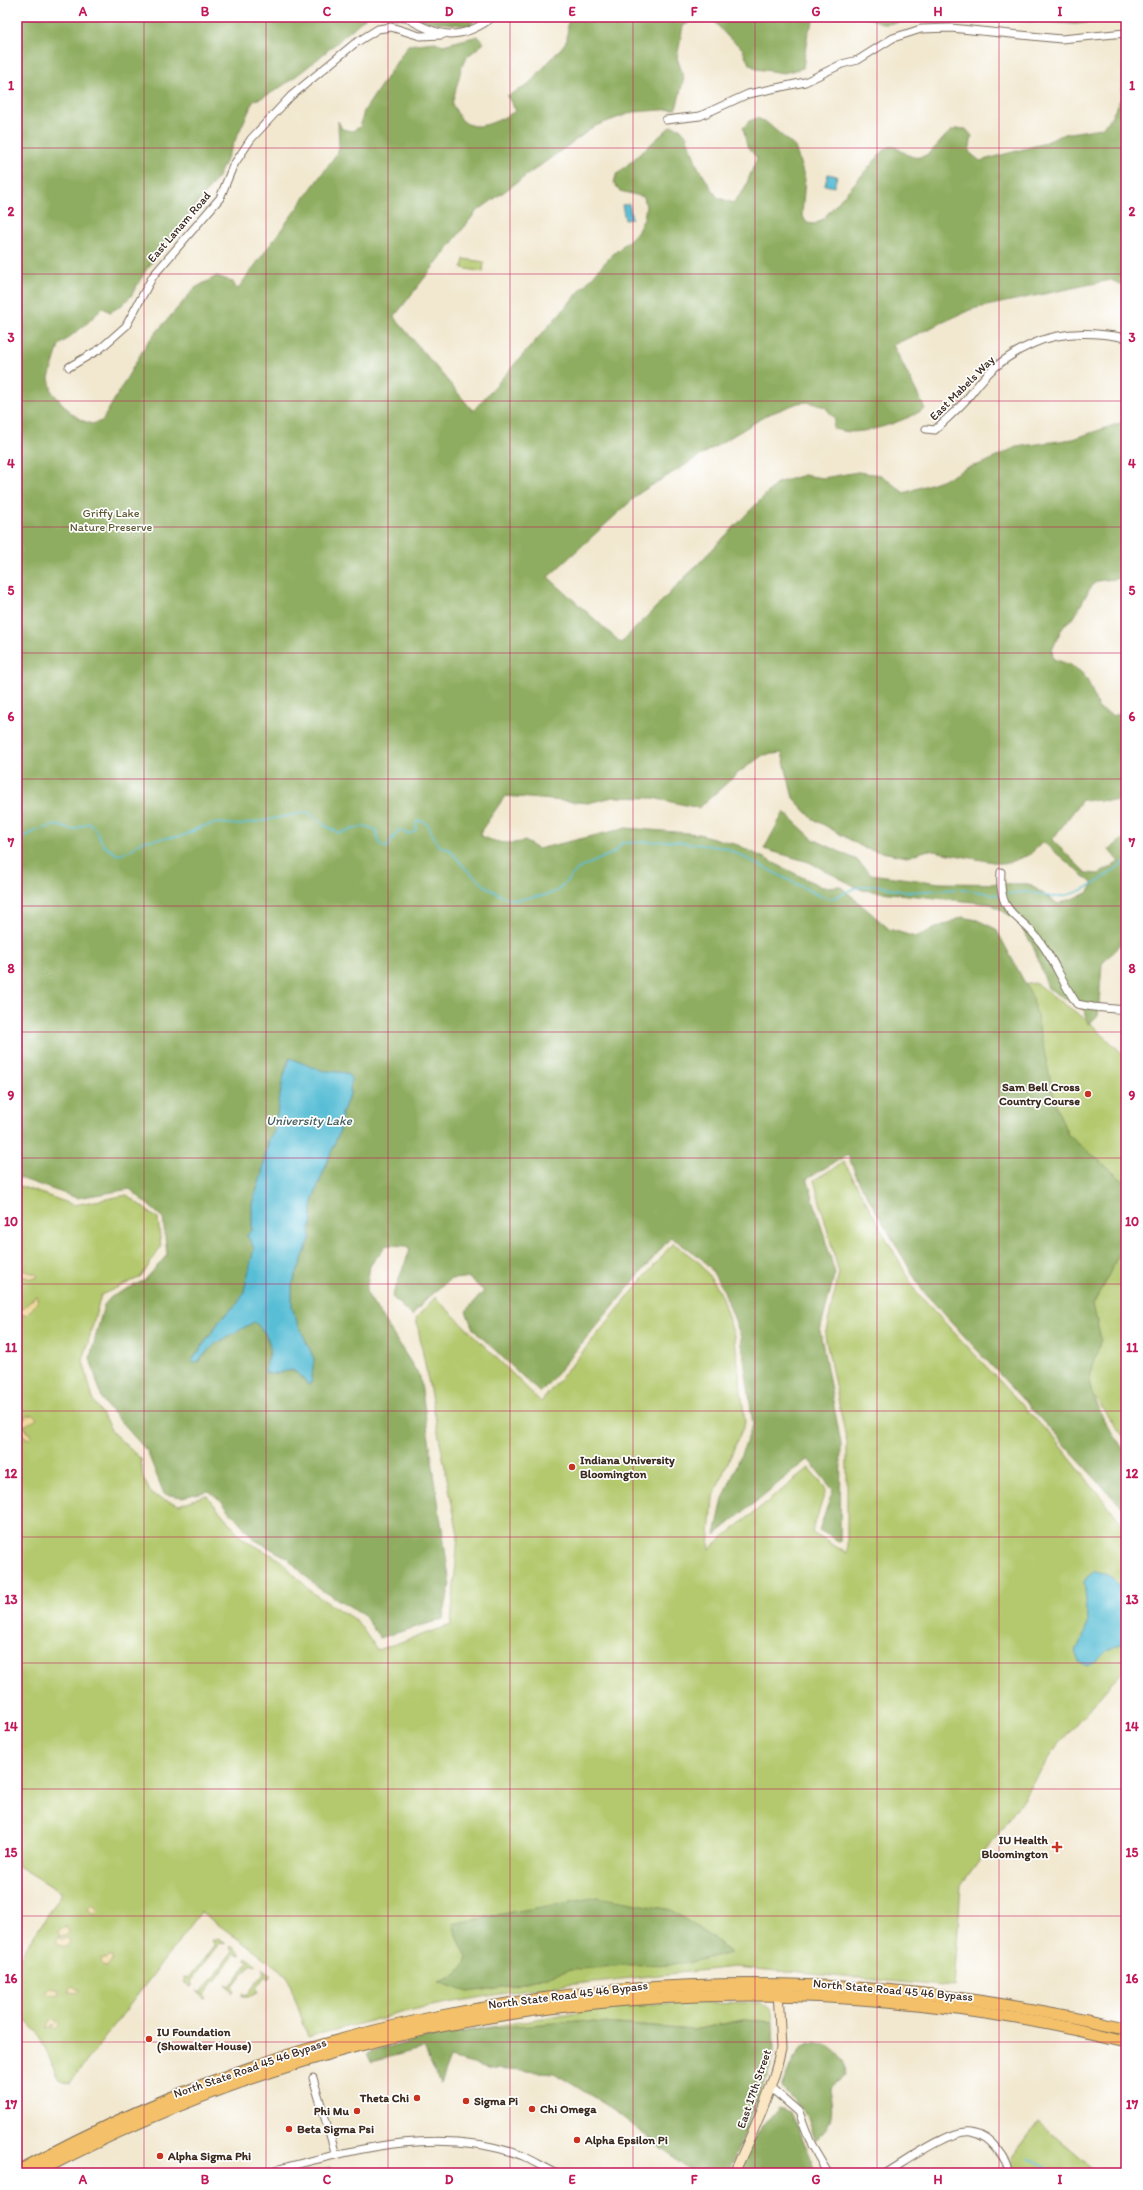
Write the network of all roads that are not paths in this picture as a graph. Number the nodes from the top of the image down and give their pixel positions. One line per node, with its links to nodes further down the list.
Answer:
1 (405, 17): 4 (street)
2 (493, 17): 4 (street, East Lanam Road)
3 (1126, 33): 5 (street)
4 (442, 35): 7 (street, East Lanam Road)
5 (666, 120)
6 (1126, 338): 8 (street, East Mabels Way)
7 (68, 367)
8 (926, 429)
9 (1001, 872): 10 (street)
10 (1126, 1010)
11 (778, 1990): 12 (highway); 13 (highway, North State Road 45 46 Bypass); 14 (highway, North State Road 45 46 Bypass); 16 (main road, East 17th Street)
12 (1126, 2028)
13 (1126, 2041)
14 (307, 2055): 18 (highway, North State Road 45 46 Bypass); 19 (highway, North State Road 45 46 Bypass)
15 (313, 2078): 17 (street)
16 (770, 2087): 22 (main road, East 17th Street); 23 (street)
17 (336, 2155): 20 (street); 21 (street)
18 (17, 2172)
19 (36, 2173)
20 (263, 2173)
21 (556, 2173)
22 (734, 2173)
23 (828, 2173)
24 (886, 2173): 25 (street)
25 (1009, 2173)

